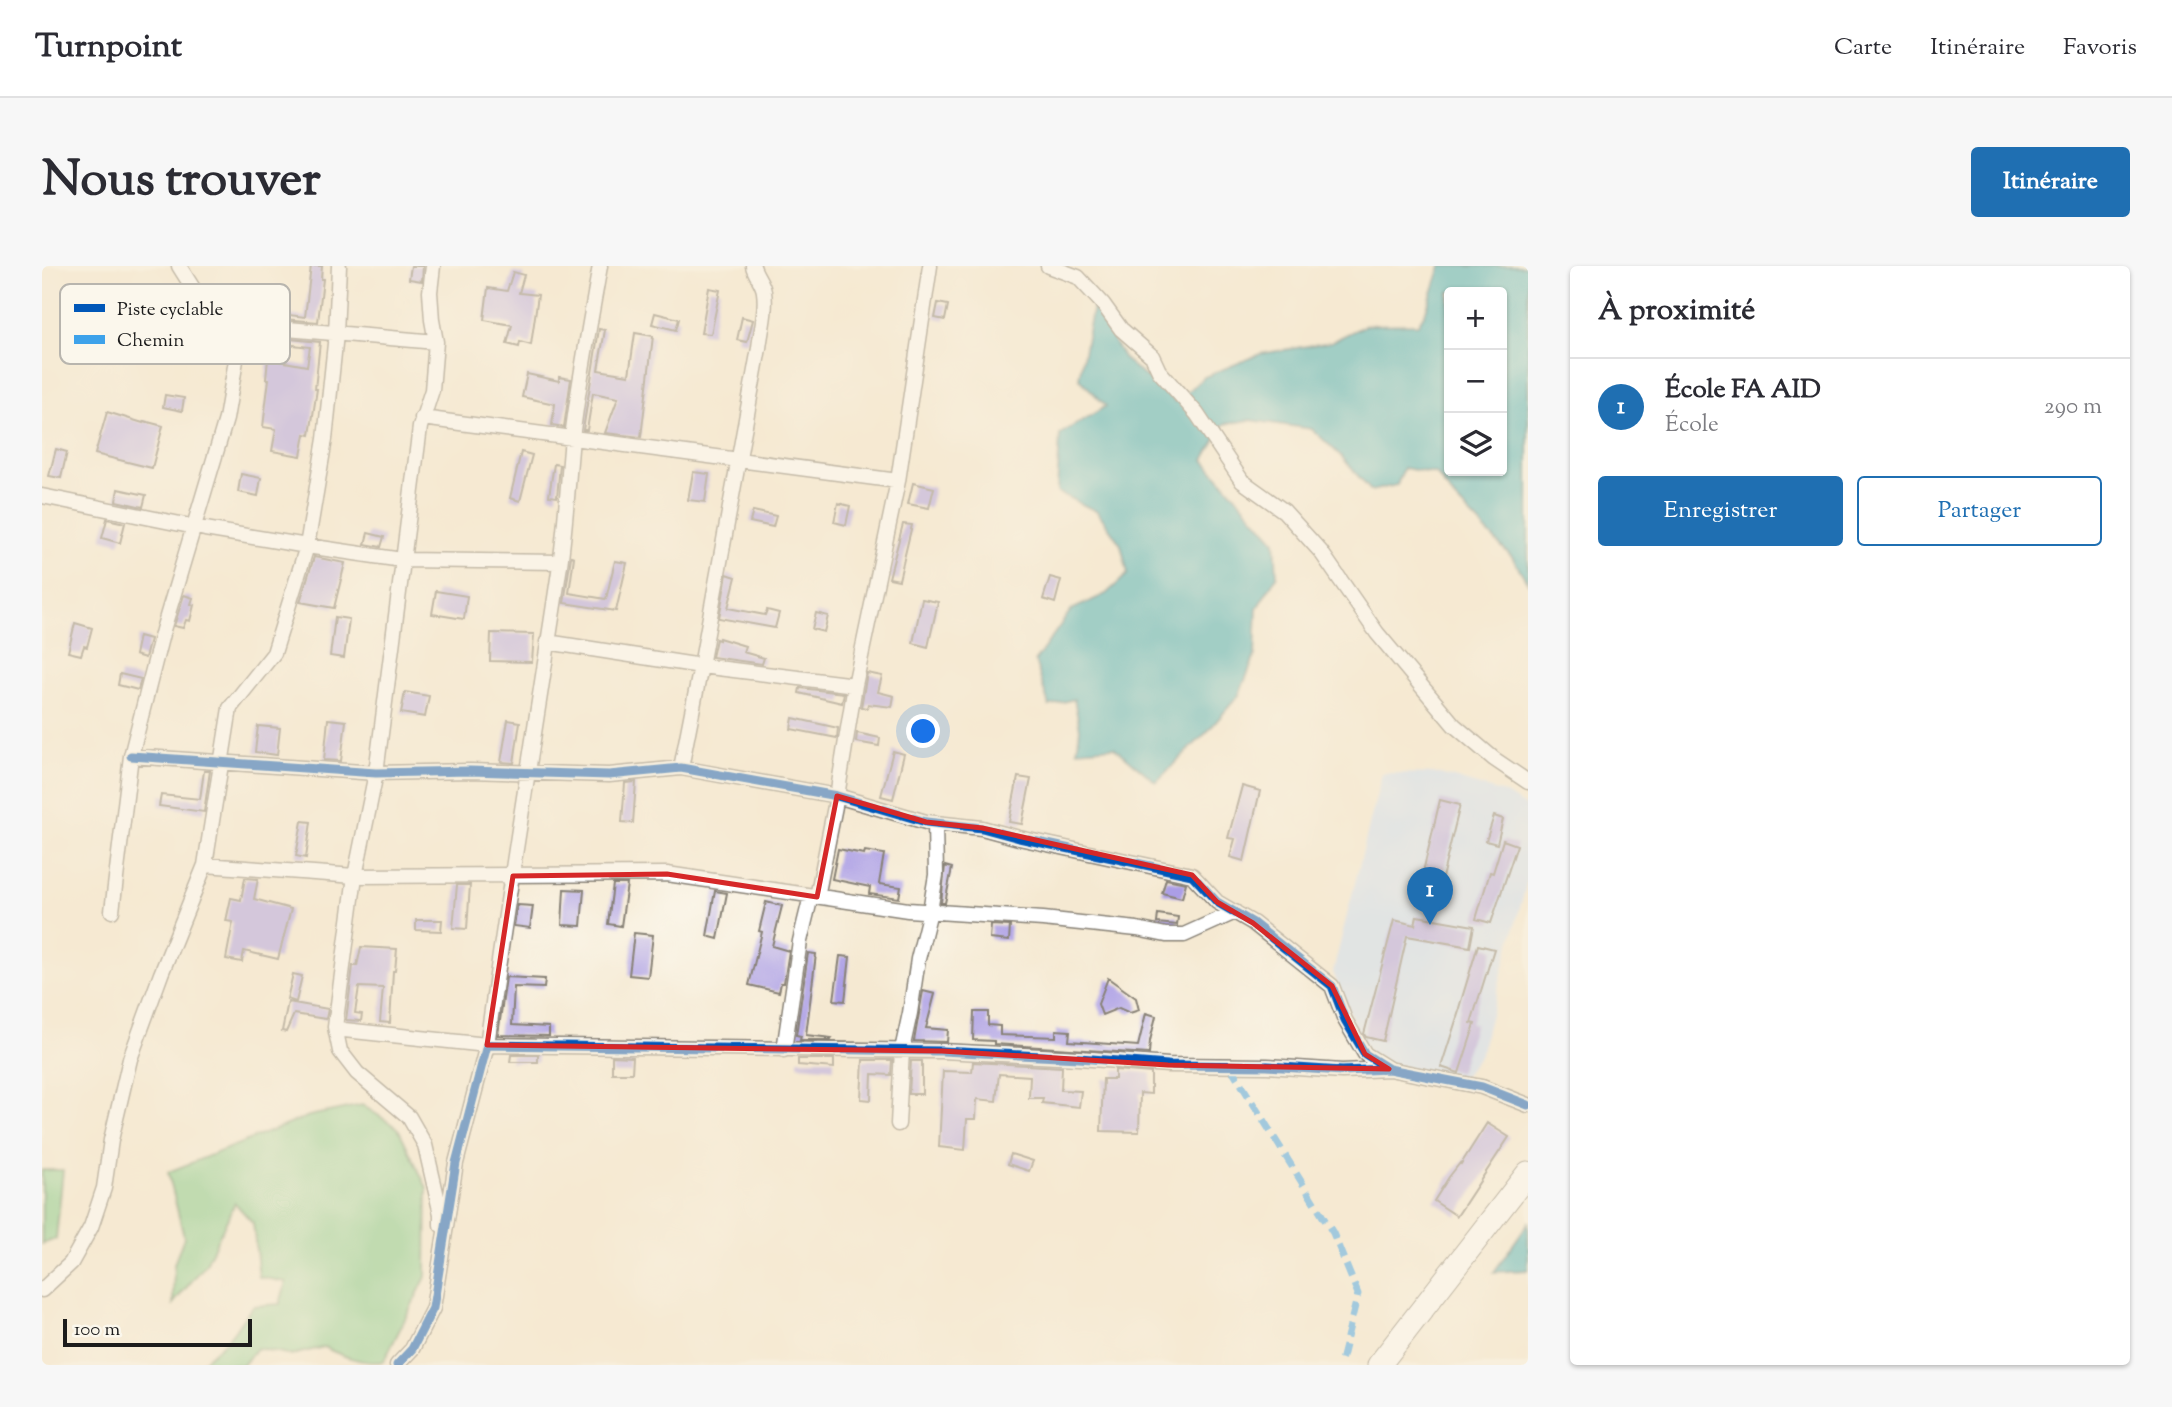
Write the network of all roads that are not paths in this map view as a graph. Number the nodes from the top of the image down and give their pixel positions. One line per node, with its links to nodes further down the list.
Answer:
1 (179, 266): 8 (street)
2 (340, 266): 10 (street)
3 (433, 266): 11 (street)
4 (600, 266): 14 (street)
5 (753, 266): 15 (street)
6 (930, 266): 16 (street)
7 (1048, 266): 30 (street)
8 (190, 284)
9 (290, 330): 10 (street)
10 (335, 334): 11 (street); 19 (street)
11 (436, 342): 13 (street)
12 (235, 364): 18 (street)
13 (422, 418): 14 (street); 20 (street)
14 (573, 436): 15 (street); 21 (street)
15 (738, 459): 16 (street); 23 (street)
16 (898, 481): 24 (street)
17 (42, 496): 18 (street)
18 (195, 527): 19 (street); 25 (street)
19 (307, 546): 20 (street); 26 (street)
20 (402, 560): 21 (street); 29 (street)
21 (560, 562): 22 (street)
22 (547, 642): 23 (street); 28 (street)
23 (701, 666): 24 (street); 27 (street)
24 (855, 685): 31 (street)
25 (131, 756): 26 (street); 37 (street)
26 (221, 762): 29 (street); 33 (street)
27 (681, 768): 28 (street); 31 (street)
28 (527, 771): 29 (street); 35 (street)
29 (376, 773): 34 (street)
30 (1528, 782)
31 (837, 796): 32 (street); 36 (street)
32 (935, 823): 38 (street); 39 (street)
33 (205, 865): 34 (street); 49 (street)
34 (355, 876): 35 (street); 40 (street)
35 (513, 876): 36 (street); 41 (street)
36 (814, 896): 38 (street); 42 (street)
37 (112, 911)
38 (930, 911): 39 (street); 43 (street)
39 (1235, 912): 44 (street)
40 (335, 1027): 41 (street); 48 (street)
41 (487, 1045): 42 (street); 48 (street)
42 (784, 1050): 43 (street)
43 (902, 1050): 44 (street); 46 (street)
44 (1389, 1069): 45 (street)
45 (1528, 1105)
46 (898, 1124)
47 (1528, 1173): 51 (main road)
48 (442, 1258): 50 (street)
49 (42, 1290)
50 (397, 1365)
51 (1379, 1365)

